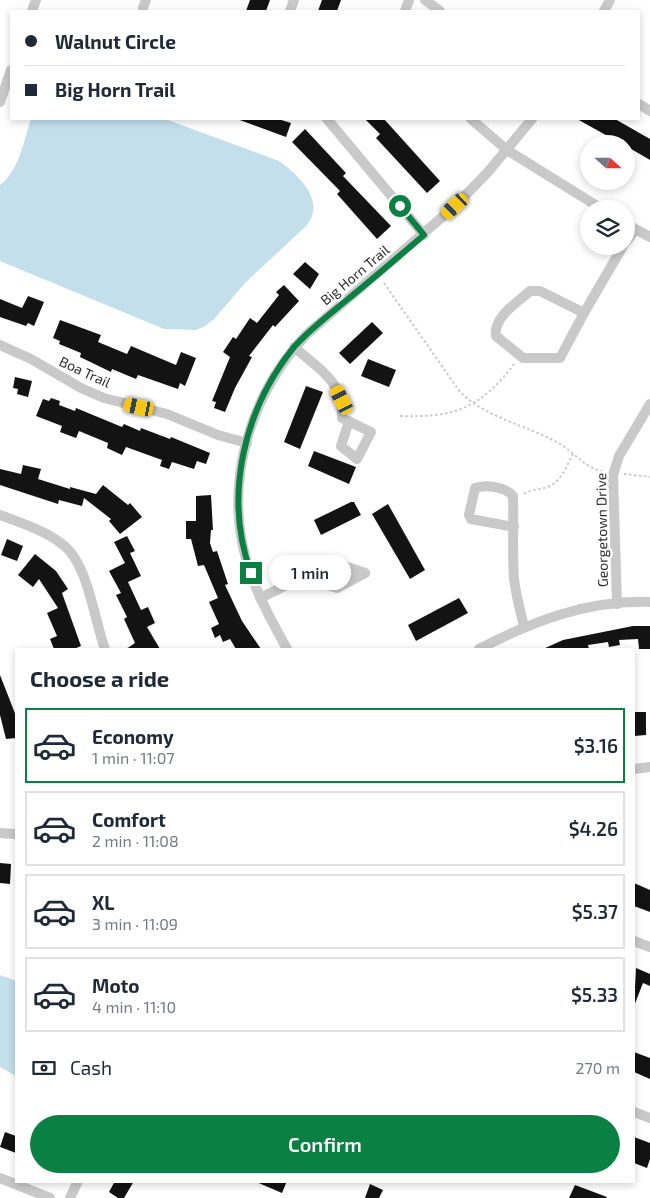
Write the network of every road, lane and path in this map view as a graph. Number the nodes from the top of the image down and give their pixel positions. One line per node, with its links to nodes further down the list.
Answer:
1 (425, 0): 2 (street)
2 (439, 10)
3 (10, 73): 4 (street)
4 (0, 102)
5 (328, 120): 11 (street)
6 (472, 120): 8 (street)
7 (531, 120): 8 (street, Big Horn Trail)
8 (507, 150): 9 (street); 11 (street, Big Horn Trail)
9 (588, 200)
10 (635, 229): 12 (street)
11 (424, 235): 17 (street, Big Horn Trail)
12 (650, 237)
13 (618, 255): 15 (street)
14 (384, 283): 19 (path)
15 (584, 314): 15 (street)
16 (0, 345): 23 (street, Boa Trail)
17 (294, 347): 22 (street); 23 (street, Big Horn Trail)
18 (515, 361): 19 (path)
19 (472, 403): 21 (path); 24 (path)
20 (650, 404): 25 (street, Georgetown Drive)
21 (400, 416)
22 (349, 421)
23 (247, 443): 31 (street, Big Horn Trail)
24 (573, 454): 25 (path); 27 (path)
25 (613, 472): 26 (path); 33 (street, Georgetown Drive)
26 (650, 477)
27 (513, 501): 29 (street); 29 (street)
28 (0, 515): 35 (street)
29 (514, 527): 34 (street)
30 (303, 578): 30 (street); 31 (street)
31 (260, 598): 36 (street, Big Horn Trail)
32 (650, 602): 33 (street)
33 (617, 604): 34 (street)
34 (524, 626): 37 (street)
35 (105, 648)
36 (286, 648)
37 (481, 648)
38 (650, 767): 39 (street)
39 (635, 768)
40 (0, 833): 41 (street)
41 (15, 834)
42 (635, 941): 43 (street)
43 (650, 947)
44 (635, 1112): 45 (street)
45 (650, 1118)
46 (0, 1178): 48 (street)
47 (77, 1183): 49 (street)
48 (50, 1198)
49 (70, 1198)

